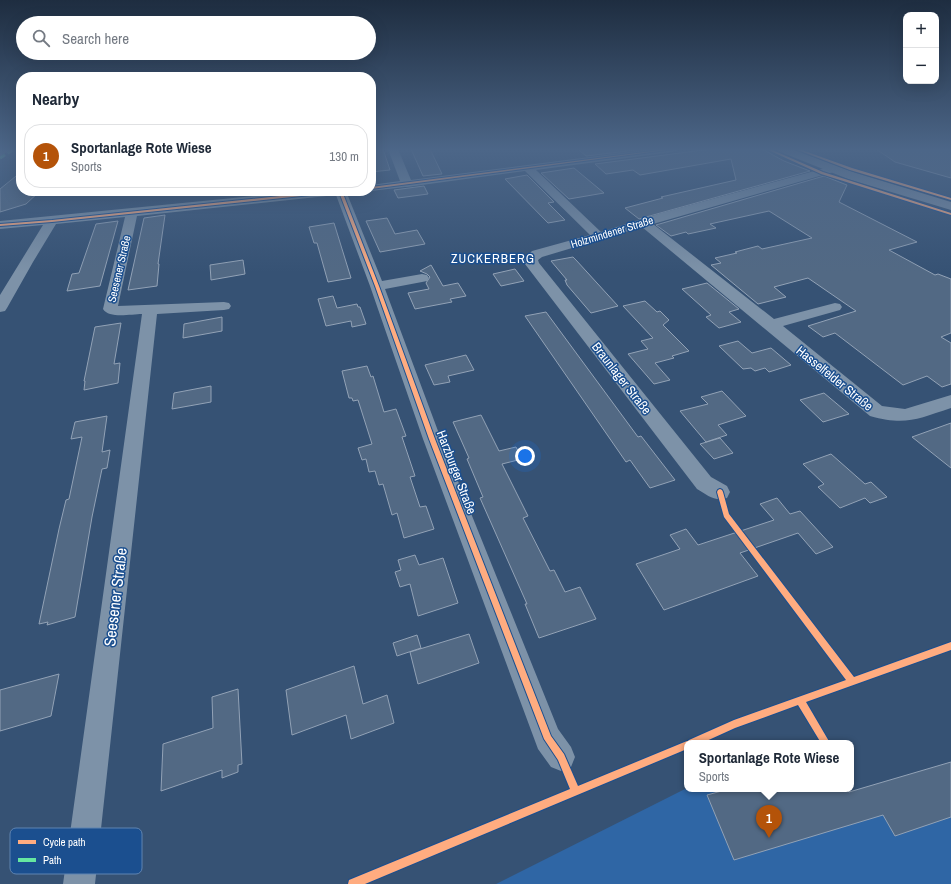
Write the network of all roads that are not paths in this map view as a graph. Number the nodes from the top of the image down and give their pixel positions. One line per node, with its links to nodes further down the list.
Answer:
1 (551, 190): 11 (street)
2 (759, 190): 9 (street, Holzmindener Straße)
3 (901, 190): 6 (main road)
4 (259, 196): 7 (street)
5 (341, 196): 14 (street, Harzburger Straße)
6 (951, 206)
7 (132, 213): 8 (street); 18 (street, Seesener Straße)
8 (52, 221): 10 (street); 17 (street)
9 (644, 223): 11 (street, Holzmindener Straße); 19 (street, Hasselfelder Straße)
10 (0, 225)
11 (599, 237): 12 (street, Holzmindener Straße)
12 (531, 259): 21 (street, Braunlager Straße)
13 (422, 278): 14 (street)
14 (377, 286): 22 (street, Harzburger Straße)
15 (224, 306): 18 (street, Seesener Straße)
16 (835, 307): 19 (street)
17 (0, 308)
18 (150, 310): 23 (street, Seesener Straße)
19 (770, 325): 20 (street, Hasselfelder Straße)
20 (951, 401)
21 (720, 492)
22 (561, 758)
23 (86, 828)
24 (80, 874): 25 (street, Seesener Straße)
25 (79, 884)

